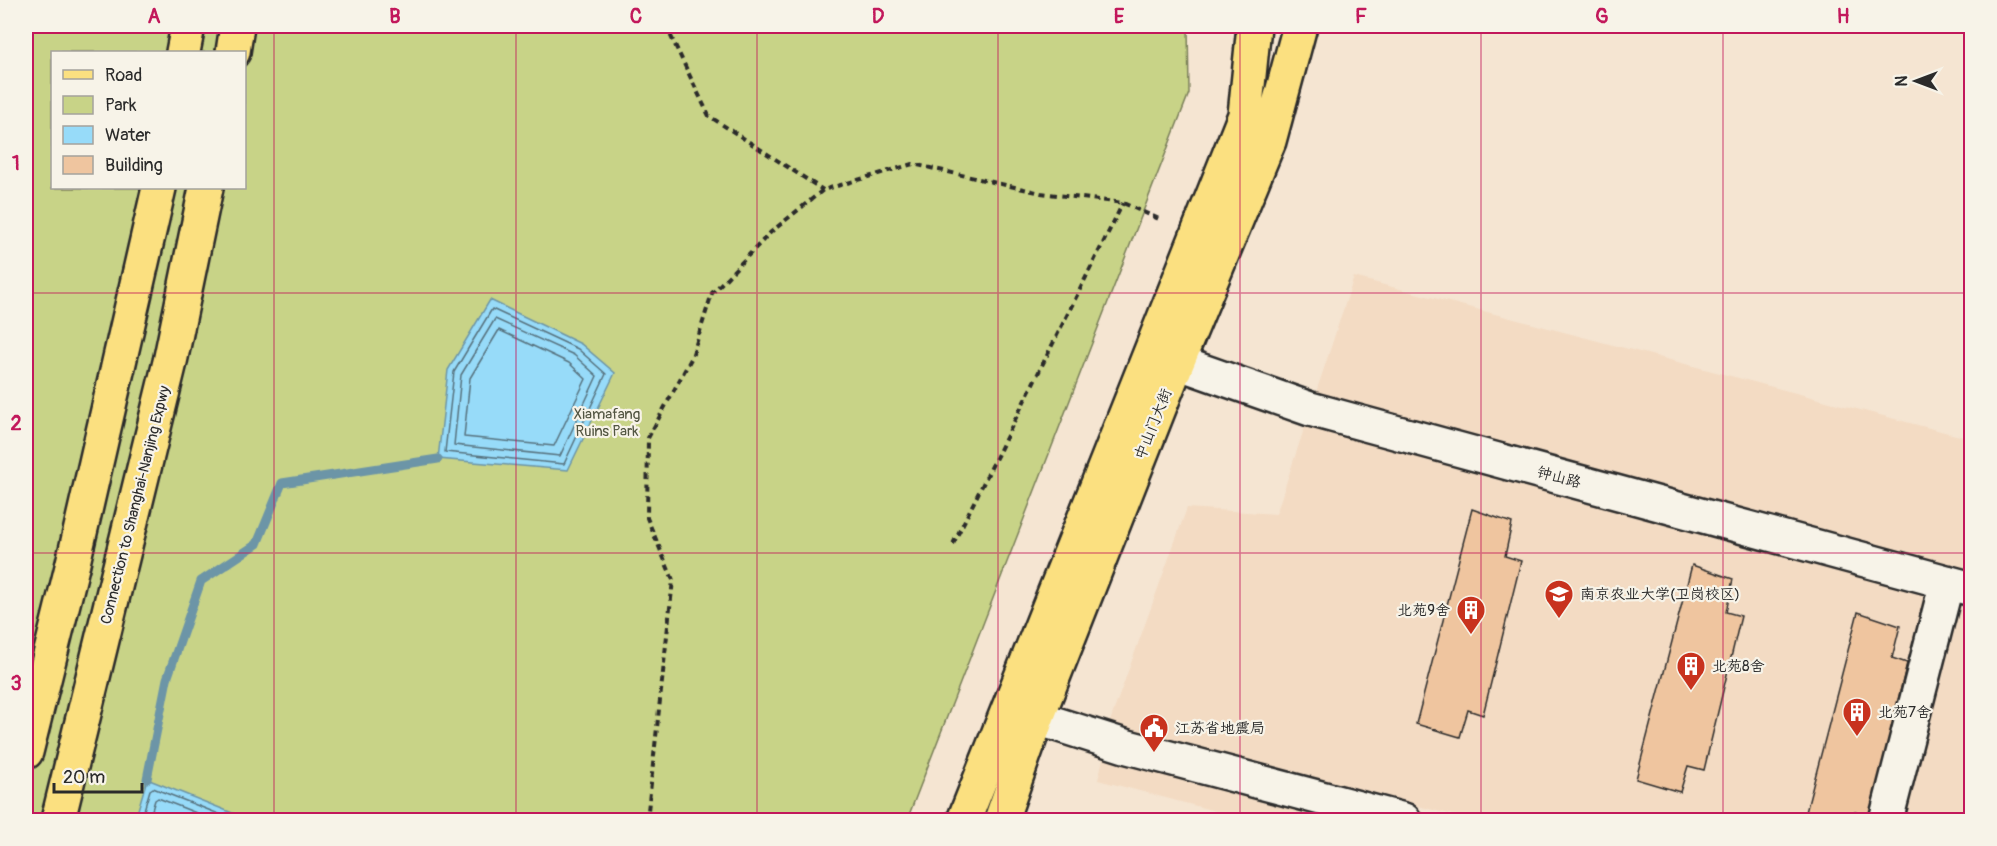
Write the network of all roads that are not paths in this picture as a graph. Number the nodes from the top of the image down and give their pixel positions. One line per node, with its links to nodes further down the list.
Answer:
1 (188, 26): 5 (main road)
2 (237, 26): 6 (main road)
3 (1254, 26): 9 (main road, 中山门大街)
4 (1300, 26): 9 (main road, 中山门大街)
5 (183, 51)
6 (233, 51)
7 (159, 189): 12 (main road)
8 (206, 189): 13 (main road, Connection to Shanghai-Nanjing Expwy)
9 (1163, 358): 10 (lane, 钟山路); 11 (main road, 中山门大街); 14 (main road, 中山门大街)
10 (1959, 586): 17 (lane)
11 (1037, 718): 15 (main road, 中山门大街); 16 (lane)
12 (26, 752)
13 (58, 820)
14 (964, 820)
15 (1001, 820)
16 (1404, 820)
17 (1886, 820)

